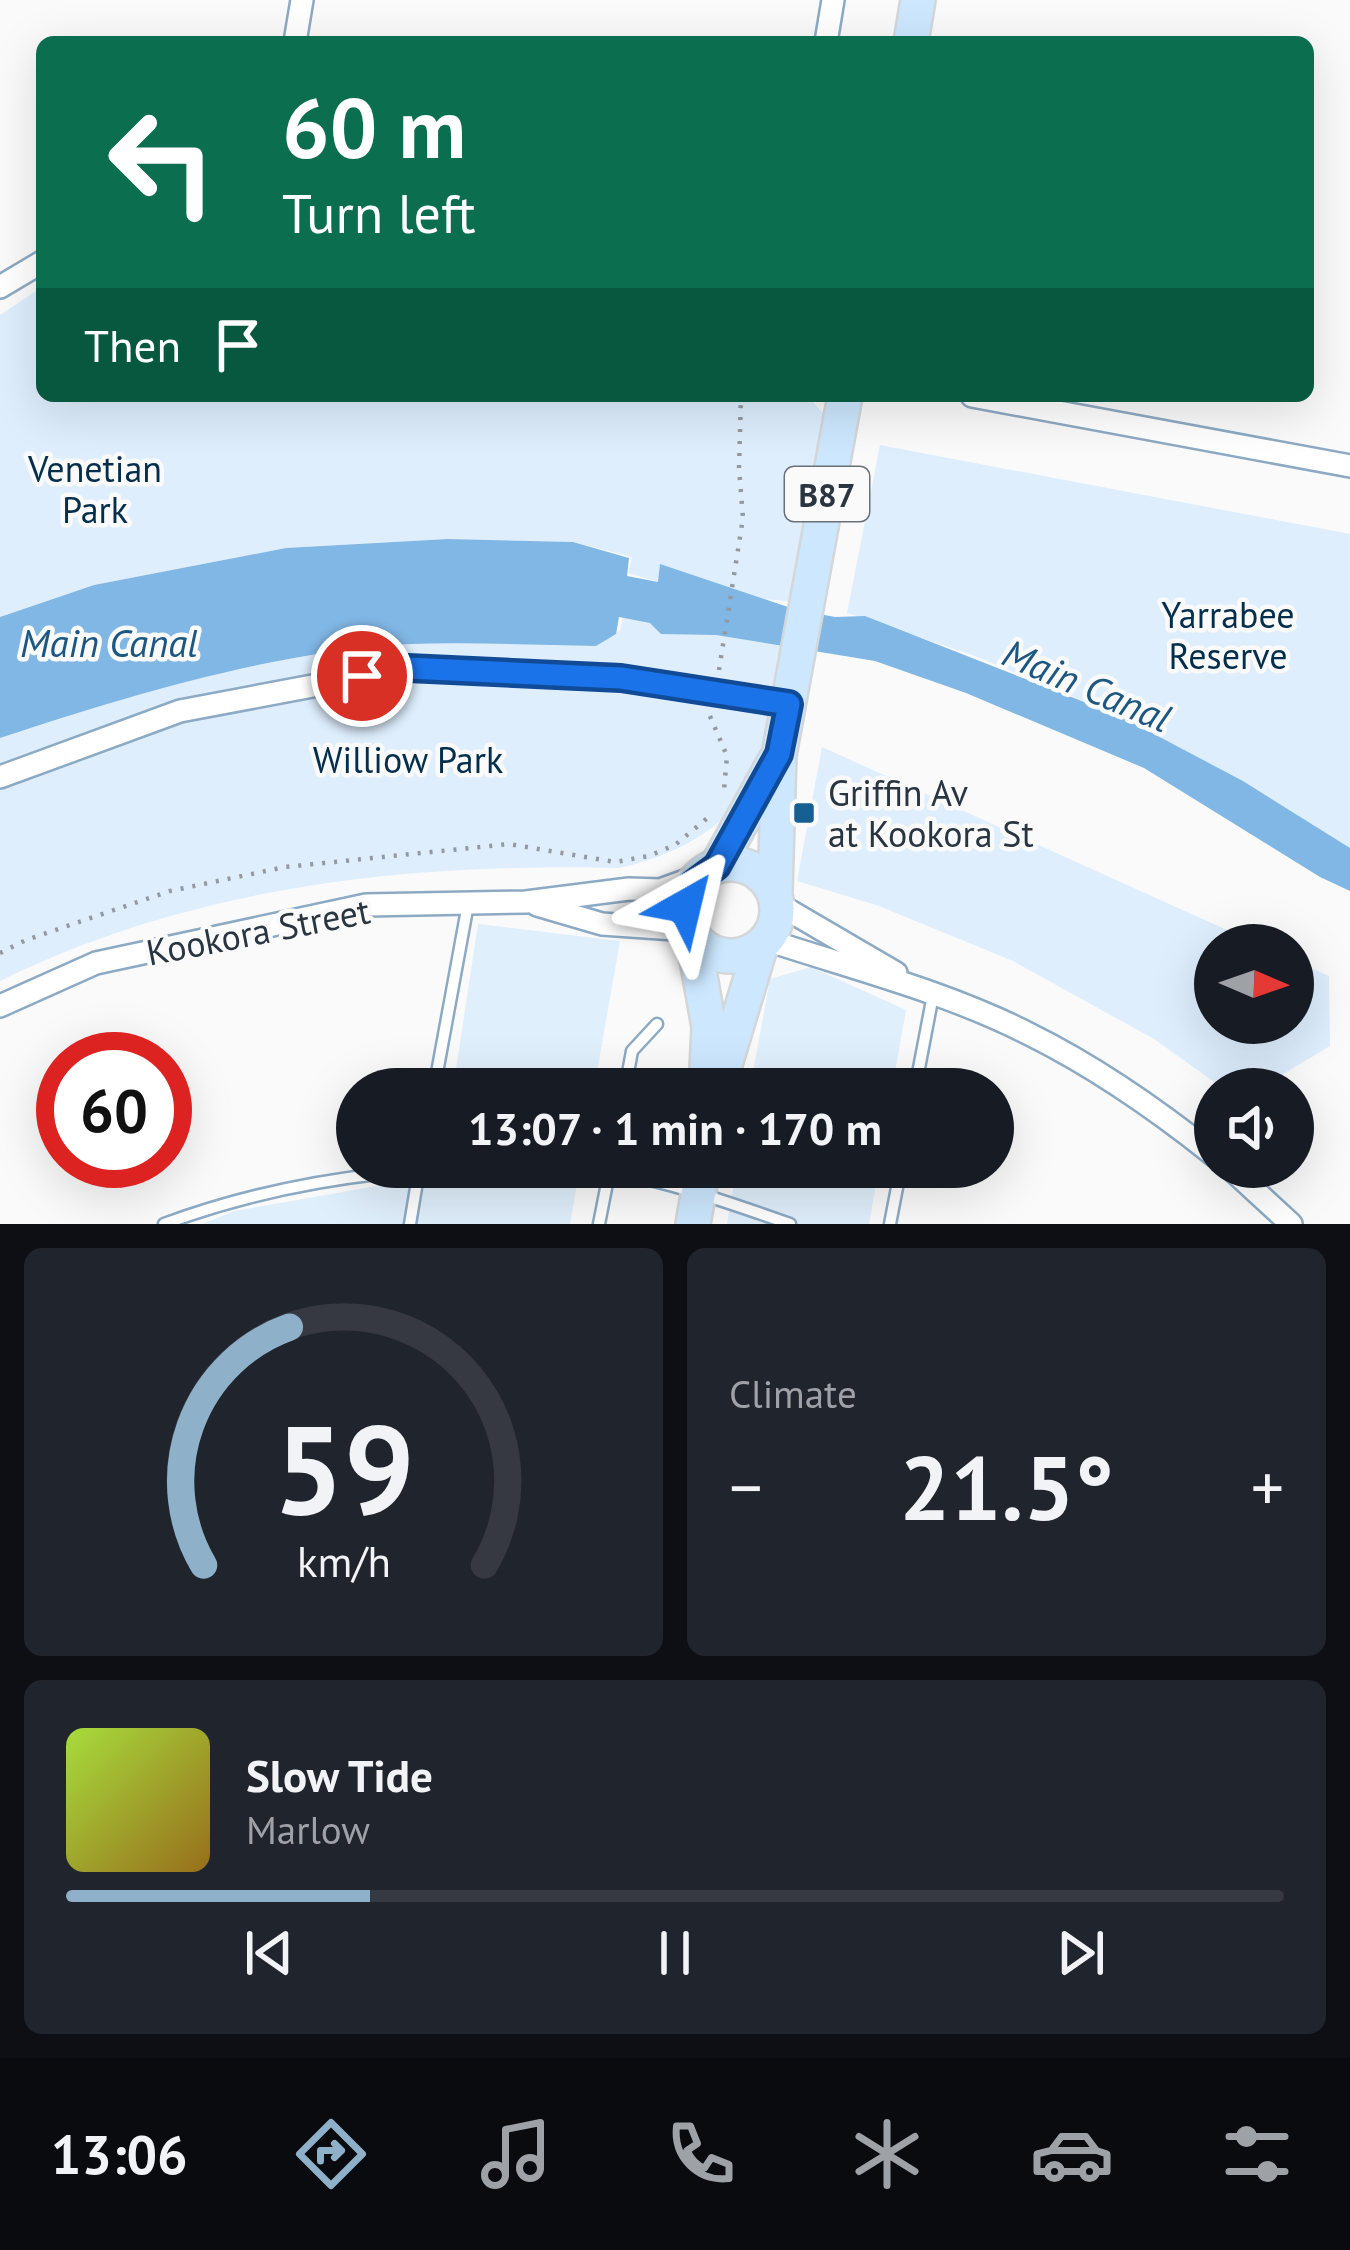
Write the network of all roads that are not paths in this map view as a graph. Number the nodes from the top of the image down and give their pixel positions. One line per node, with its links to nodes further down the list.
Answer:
1 (302, 0): 4 (street)
2 (833, 0): 5 (street)
3 (918, 0): 6 (main road)
4 (296, 36)
5 (827, 36)
6 (911, 36)
7 (36, 266): 8 (street)
8 (0, 287)
9 (843, 402): 12 (main road, B87)
10 (1006, 402): 11 (street)
11 (1350, 463)
12 (789, 704): 13 (main road, B87); 14 (street)
13 (779, 754): 15 (main road, B87); 16 (main road, B87)
14 (0, 777)
15 (709, 870): 16 (main road); 18 (street, Kookora Street); 19 (main road, B87)
16 (776, 898): 20 (main road, B87); 21 (street)
17 (468, 901): 18 (street, Kookora Street); 22 (street, Kookora Street); 24 (lane)
18 (526, 902): 19 (street, Kookora Street)
19 (691, 933): 20 (main road); 26 (main road, B87)
20 (764, 944): 21 (street); 27 (main road, B87)
21 (933, 995): 28 (lane); 29 (street)
22 (0, 1006)
23 (657, 1024): 25 (lane)
24 (438, 1068)
25 (629, 1068)
26 (707, 1068)
27 (725, 1068)
28 (919, 1068)
29 (1194, 1140)
30 (336, 1179): 36 (lane)
31 (416, 1188): 37 (lane)
32 (606, 1188): 38 (lane)
33 (701, 1188): 39 (lane)
34 (897, 1188): 40 (lane)
35 (1252, 1188): 41 (street)
36 (164, 1224)
37 (410, 1224)
38 (599, 1224)
39 (790, 1224)
40 (890, 1224)
41 (1291, 1224)

